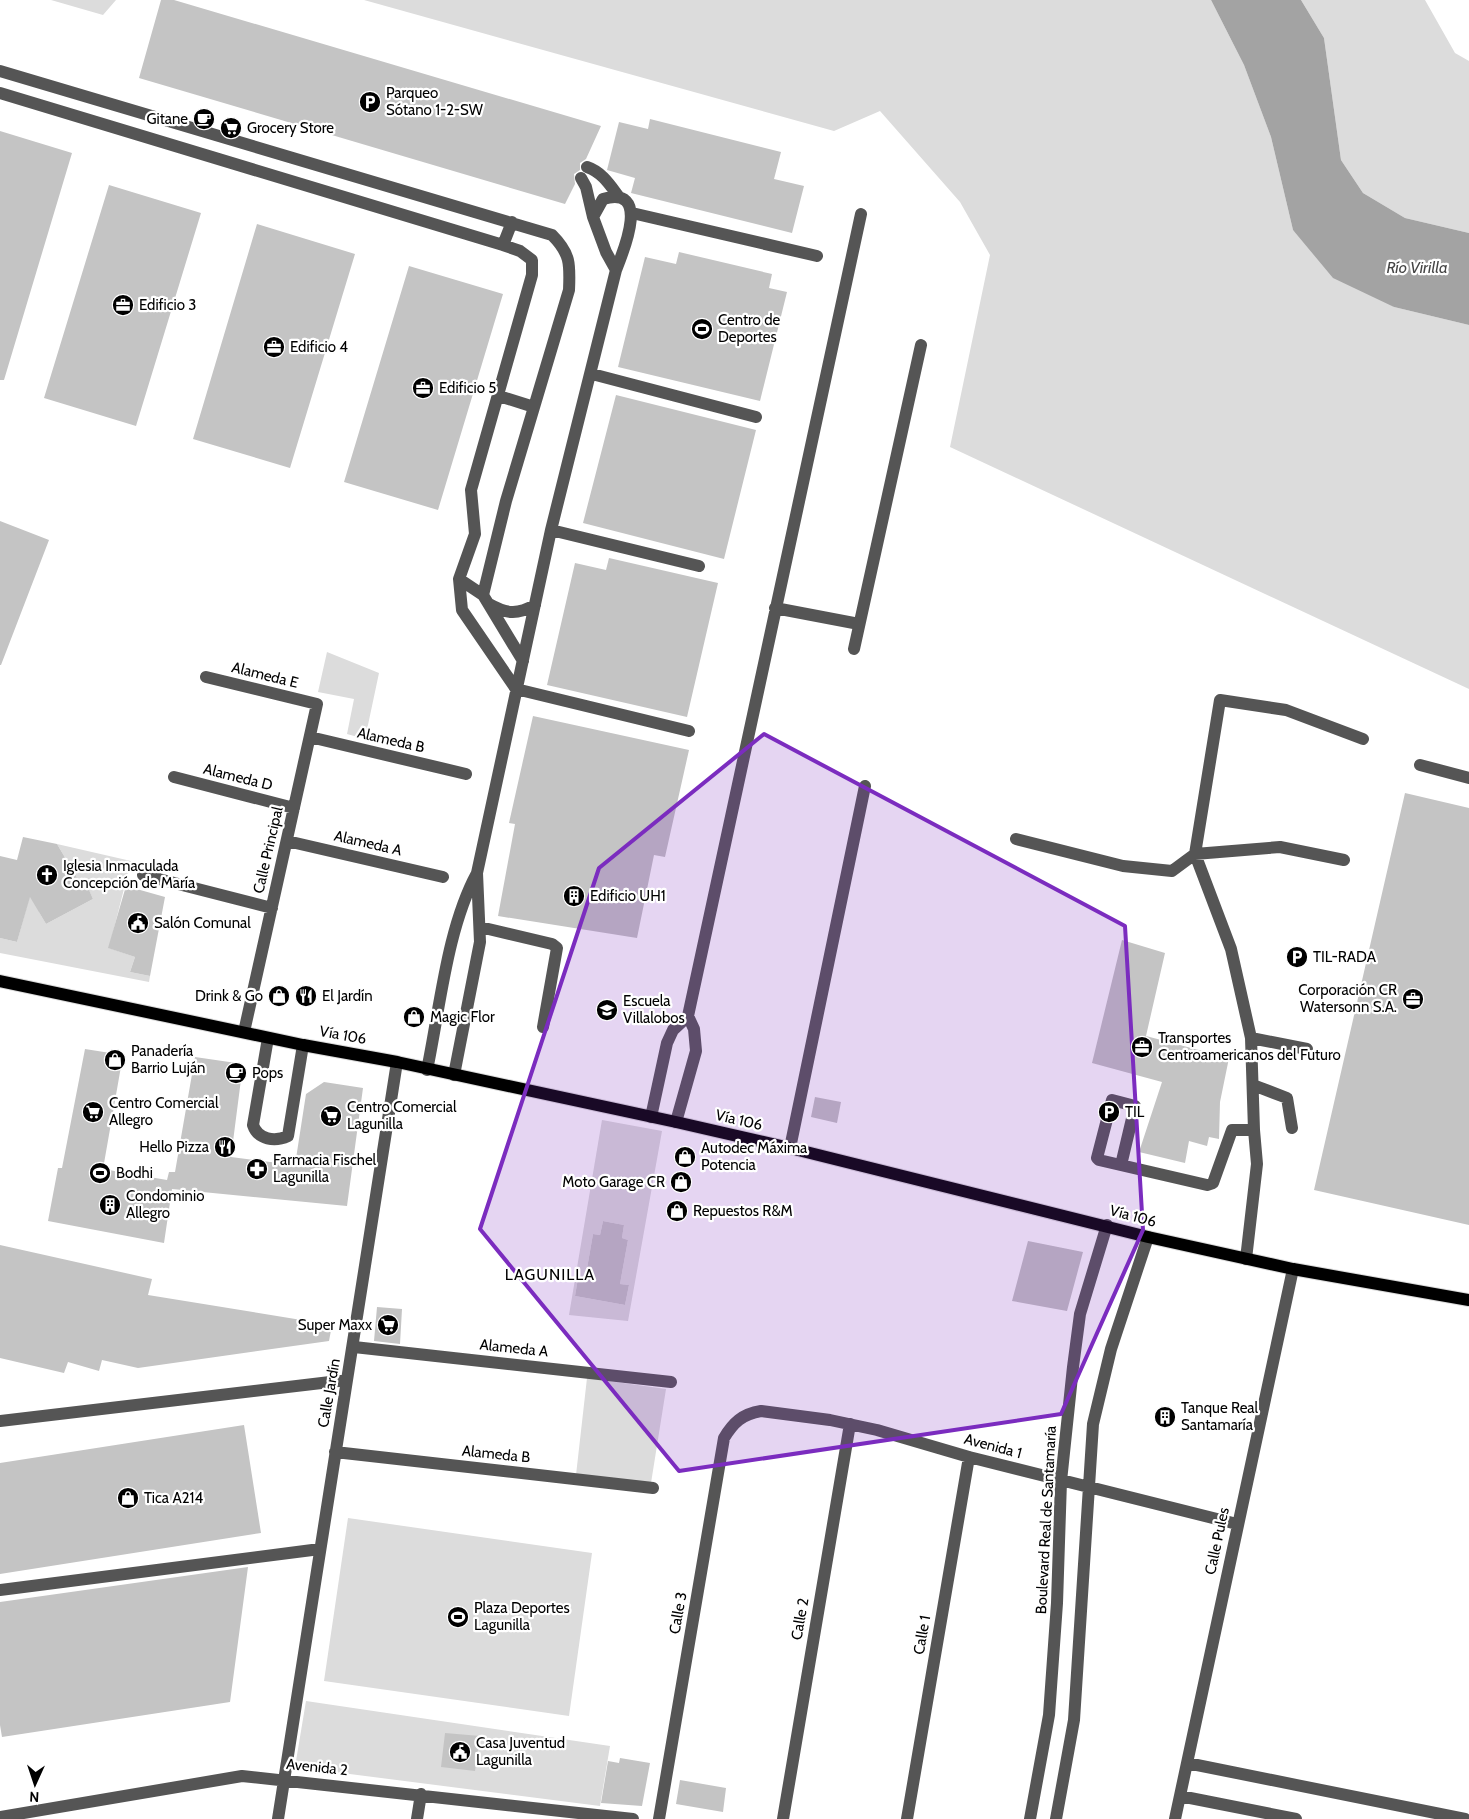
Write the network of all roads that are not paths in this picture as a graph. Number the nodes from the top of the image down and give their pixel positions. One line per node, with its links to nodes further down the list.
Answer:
1 (5, 73): 2 (street); 7 (street)
2 (2, 93): 8 (street)
3 (619, 197): 4 (street); 6 (street); 6 (street)
4 (632, 213): 9 (street); 10 (street)
5 (861, 214): 23 (street)
6 (593, 217): 10 (street)
7 (512, 222): 8 (street); 14 (street)
8 (503, 245): 13 (street)
9 (817, 256)
10 (616, 270): 12 (street)
11 (921, 345): 24 (street)
12 (592, 374): 15 (street); 16 (street)
13 (498, 396): 14 (street); 17 (street)
14 (534, 407): 18 (street)
15 (756, 417)
16 (551, 530): 19 (street); 22 (street)
17 (475, 534): 18 (street); 20 (street)
18 (496, 540): 21 (street)
19 (699, 566)
20 (459, 579): 21 (street); 28 (street)
21 (486, 599): 22 (street); 26 (street)
22 (535, 605): 26 (street)
23 (775, 608): 24 (street); 49 (street)
24 (859, 624): 25 (street)
25 (854, 649)
26 (523, 661): 28 (street)
27 (206, 677): 29 (street, Alameda E)
28 (516, 689): 30 (street); 43 (street)
29 (317, 704): 31 (street, Calle Principal)
30 (689, 731)
31 (310, 738): 34 (street, Alameda B); 38 (street, Calle Principal)
32 (1363, 739): 41 (street)
33 (1420, 765): 36 (street)
34 (466, 774)
35 (174, 777): 38 (street, Alameda D)
36 (1469, 778)
37 (865, 786): 64 (street)
38 (294, 808): 40 (street, Calle Principal)
39 (1016, 839): 41 (street)
40 (287, 841): 45 (street, Alameda A); 46 (street, Calle Principal)
41 (1195, 854): 42 (street); 53 (street)
42 (1344, 860)
43 (476, 873): 47 (street); 57 (street)
44 (143, 875): 46 (street)
45 (443, 877)
46 (272, 908): 51 (street, Calle Principal)
47 (480, 927): 50 (street); 58 (street)
48 (0, 981): 51 (main road, Vía 106)
49 (688, 1016): 60 (street); 61 (street)
50 (543, 1027)
51 (244, 1032): 52 (main road, Vía 106)
52 (268, 1038): 54 (main road, Vía 106); 54 (street)
53 (1251, 1038): 55 (street); 59 (street)
54 (303, 1045): 56 (main road, Vía 106)
55 (1306, 1049)
56 (398, 1062): 57 (main road, Vía 106); 71 (street, Calle Jardín)
57 (427, 1070): 58 (main road, Vía 106)
58 (454, 1075): 60 (main road, Vía 106)
59 (1253, 1085): 62 (street); 63 (street)
60 (651, 1117): 61 (main road, Vía 106)
61 (676, 1122): 64 (main road, Vía 106)
62 (1292, 1128)
63 (1254, 1130): 65 (street); 68 (street)
64 (790, 1148): 66 (main road, Vía 106)
65 (1122, 1165): 65 (street)
66 (1107, 1226): 67 (main road, Vía 106); 79 (street, Boulevard Real de Santamaría)
67 (1148, 1237): 68 (main road, Vía 106); 81 (street)
68 (1246, 1259): 69 (main road, Vía 106)
69 (1293, 1270): 70 (main road, Vía 106); 82 (street, Calle Pules)
70 (1469, 1300)
71 (354, 1347): 72 (street, Calle Jardín); 73 (street, Alameda A)
72 (347, 1380): 75 (street); 77 (street, Calle Jardín)
73 (671, 1382)
74 (740, 1418): 76 (street, Avenida 1); 94 (street, Calle 3)
75 (0, 1421)
76 (850, 1424): 78 (street, Avenida 1); 95 (street, Calle 2)
77 (335, 1452): 80 (street, Alameda B); 83 (street, Calle Jardín)
78 (969, 1457): 79 (street, Avenida 1); 96 (street, Calle 1)
79 (1061, 1481): 81 (street, Avenida 1); 97 (street, Boulevard Real de Santamaría)
80 (653, 1488)
81 (1088, 1488): 82 (street, Avenida 1); 98 (street)
82 (1237, 1524): 85 (street, Calle Pules)
83 (320, 1548): 84 (street); 86 (street, Calle Jardín)
84 (0, 1590)
85 (1187, 1763): 88 (street, Calle Pules); 101 (street)
86 (285, 1780): 87 (street, Avenida 2); 90 (street, Avenida 2); 91 (street, Calle Jardín)
87 (421, 1794): 89 (street, Avenida 2); 92 (street)
88 (1180, 1796): 99 (street, Calle Pules); 100 (street)
89 (552, 1814): 93 (street, Avenida 2)
90 (0, 1817)
91 (278, 1819)
92 (417, 1819)
93 (633, 1819)
94 (659, 1819)
95 (783, 1819)
96 (907, 1819)
97 (1030, 1819)
98 (1056, 1819)
99 (1175, 1819)
100 (1296, 1819)
101 (1465, 1819)

